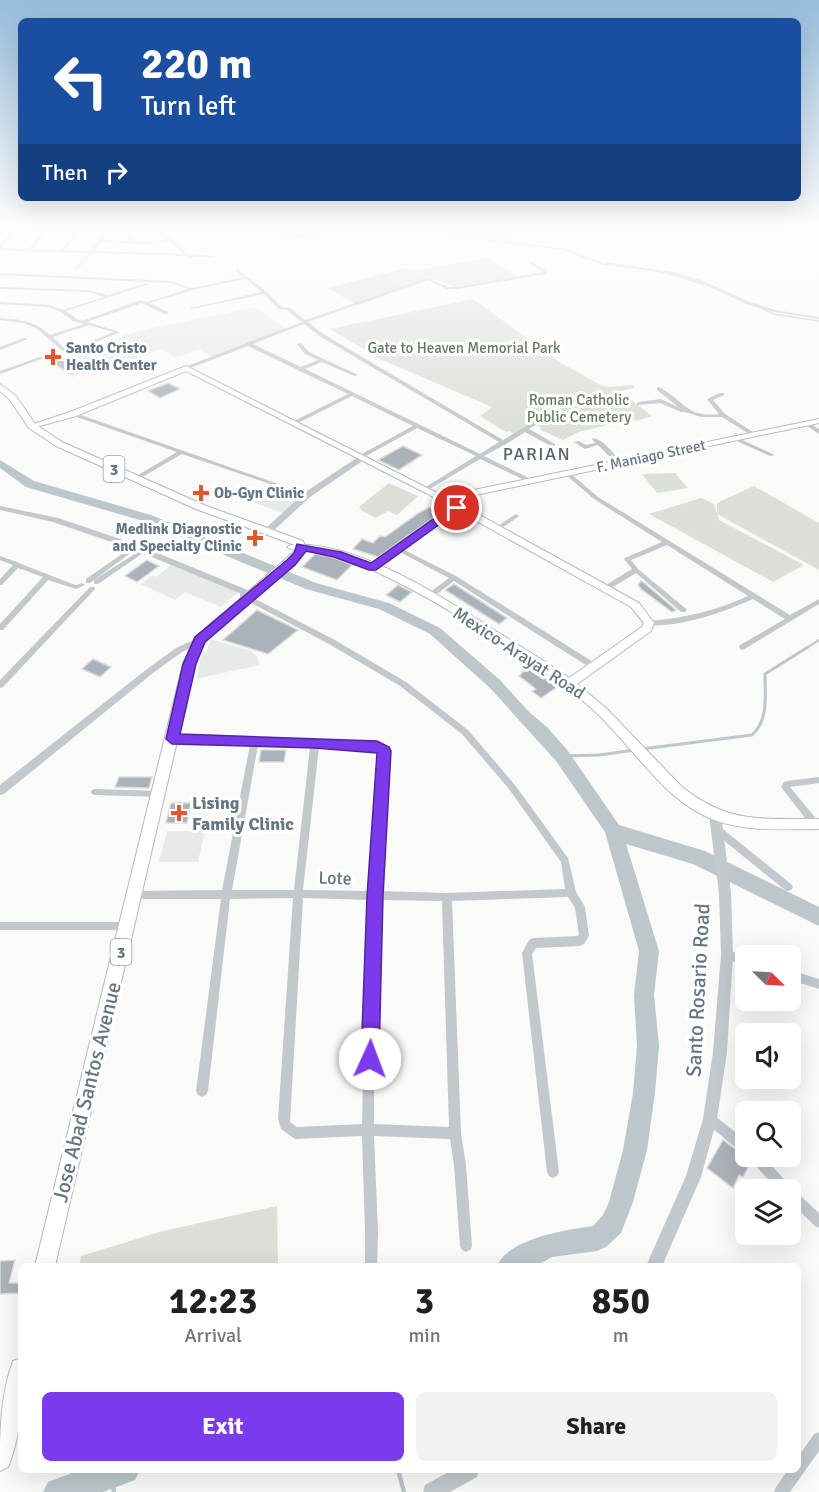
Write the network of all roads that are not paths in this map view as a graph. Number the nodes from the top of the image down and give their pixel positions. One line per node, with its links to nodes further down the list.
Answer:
1 (104, 297): 10 (street)
2 (167, 297): 8 (street)
3 (247, 297): 9 (street)
4 (269, 297): 14 (street)
5 (377, 297): 14 (street)
6 (734, 297): 12 (street)
7 (0, 303): 10 (street)
8 (147, 303): 11 (street); 15 (street)
9 (192, 308)
10 (63, 311): 15 (street)
11 (166, 313)
12 (819, 318)
13 (0, 319): 16 (street)
14 (305, 322): 18 (street); 48 (street)
15 (86, 323): 16 (street); 16 (street)
16 (51, 336)
17 (26, 339): 20 (street)
18 (247, 343): 23 (street); 24 (street)
19 (299, 344): 22 (street)
20 (0, 349)
21 (42, 358): 25 (street)
22 (322, 360): 24 (street); 26 (street)
23 (186, 368): 35 (main road); 38 (main road)
24 (301, 369): 29 (street)
25 (0, 373)
26 (356, 375)
27 (0, 387): 41 (highway, 3)
28 (659, 388): 31 (street)
29 (353, 394): 38 (street); 42 (street)
30 (722, 394): 36 (street)
31 (674, 401): 32 (street); 34 (street)
32 (665, 403): 33 (street); 34 (street)
33 (640, 406)
34 (684, 411): 36 (street)
35 (73, 414): 41 (main road); 50 (street)
36 (723, 415): 45 (street)
37 (819, 421): 40 (main road, F. Maniago Street)
38 (296, 422): 53 (main road)
39 (535, 423): 43 (street)
40 (806, 423): 44 (street); 45 (main road, F. Maniago Street)
41 (32, 426): 56 (highway, 3)
42 (416, 426): 52 (street); 53 (street)
43 (526, 430): 48 (street); 49 (street)
44 (819, 432)
45 (753, 434): 46 (main road, F. Maniago Street)
46 (735, 438): 51 (street); 54 (main road, F. Maniago Street)
47 (577, 442): 54 (street)
48 (504, 443): 52 (street)
49 (554, 445)
50 (181, 452): 56 (street); 59 (street)
51 (772, 455)
52 (480, 456): 57 (street); 58 (street)
53 (363, 457): 58 (main road); 59 (street)
54 (618, 463): 55 (main road, F. Maniago Street)
55 (568, 474): 57 (main road, F. Maniago Street); 67 (street)
56 (135, 479): 61 (highway, 3)
57 (531, 482): 60 (main road, F. Maniago Street)
58 (426, 489): 60 (main road)
59 (307, 495): 66 (street)
60 (448, 502): 63 (main road)
61 (200, 507): 66 (highway, 3); 68 (highway, 3)
62 (0, 508): 69 (street)
63 (457, 508): 65 (main road); 70 (street)
64 (516, 516): 65 (street)
65 (498, 528): 80 (main road)
66 (268, 531): 68 (highway, 3)
67 (666, 543): 74 (street); 84 (street)
68 (297, 547): 73 (main road, Mexico-Arayat Road); 82 (highway, Jose Abad Santos Avenue / 3)
69 (140, 548): 77 (street); 79 (street); 82 (street)
70 (400, 550): 73 (street); 76 (street)
71 (0, 558): 72 (street)
72 (18, 564): 75 (street); 78 (street)
73 (372, 568): 83 (main road, Mexico-Arayat Road)
74 (636, 570): 80 (street); 86 (street)
75 (48, 576): 79 (street); 89 (street)
76 (454, 578): 83 (street); 92 (street)
77 (96, 582): 79 (street); 81 (street)
78 (0, 583)
79 (85, 583): 81 (street)
80 (606, 588): 88 (main road)
81 (92, 589): 94 (street)
82 (247, 595): 90 (highway, Jose Abad Santos Avenue / 3); 105 (street)
83 (431, 595): 93 (main road, Mexico-Arayat Road)
84 (754, 596): 87 (street); 88 (street)
85 (819, 601): 87 (street)
86 (683, 610)
87 (789, 618): 91 (street)
88 (649, 624): 92 (main road)
89 (0, 628)
90 (200, 640): 95 (highway, Jose Abad Santos Avenue / 3); 99 (street)
91 (743, 647)
92 (595, 667): 93 (main road)
93 (570, 683): 102 (main road, Mexico-Arayat Road)
94 (0, 686)
95 (172, 739): 96 (street); 101 (highway, Jose Abad Santos Avenue / 3)
96 (255, 741): 97 (street); 108 (street)
97 (315, 743): 106 (street); 109 (street)
98 (819, 780): 103 (street)
99 (0, 791)
100 (95, 792): 101 (street)
101 (160, 794): 107 (highway, Jose Abad Santos Avenue / 3)
102 (715, 821): 103 (main road, Mexico-Arayat Road); 104 (street); 113 (street, Santo Rosario Road)
103 (817, 824)
104 (788, 887)
105 (571, 893): 110 (street, Lote); 123 (street)
106 (298, 894): 108 (street, Lote); 109 (street, Lote); 119 (street)
107 (134, 895): 108 (street, Lote); 112 (highway, Jose Abad Santos Avenue / 3)
108 (226, 895): 117 (street)
109 (375, 896): 110 (street, Lote); 119 (street)
110 (447, 897): 120 (street)
111 (0, 926): 112 (street)
112 (126, 926): 128 (highway, Jose Abad Santos Avenue / 3)
113 (727, 955): 114 (street); 118 (street, Santo Rosario Road)
114 (735, 958)
115 (801, 978): 116 (street)
116 (819, 984)
117 (202, 1091)
118 (710, 1119): 121 (street); 130 (street, Santo Rosario Road)
119 (368, 1130): 120 (street); 129 (street)
120 (455, 1133): 127 (street)
121 (735, 1140)
122 (765, 1167): 124 (street)
123 (553, 1172)
124 (776, 1179)
125 (801, 1204): 126 (street)
126 (819, 1222)
127 (466, 1246)
128 (46, 1263)
129 (371, 1263)
130 (655, 1263)
131 (18, 1382): 133 (highway)
132 (819, 1439): 134 (street)
133 (2, 1452)
134 (801, 1465)
135 (465, 1473): 137 (street)
136 (795, 1473): 138 (street)
137 (432, 1492)
138 (782, 1492)

